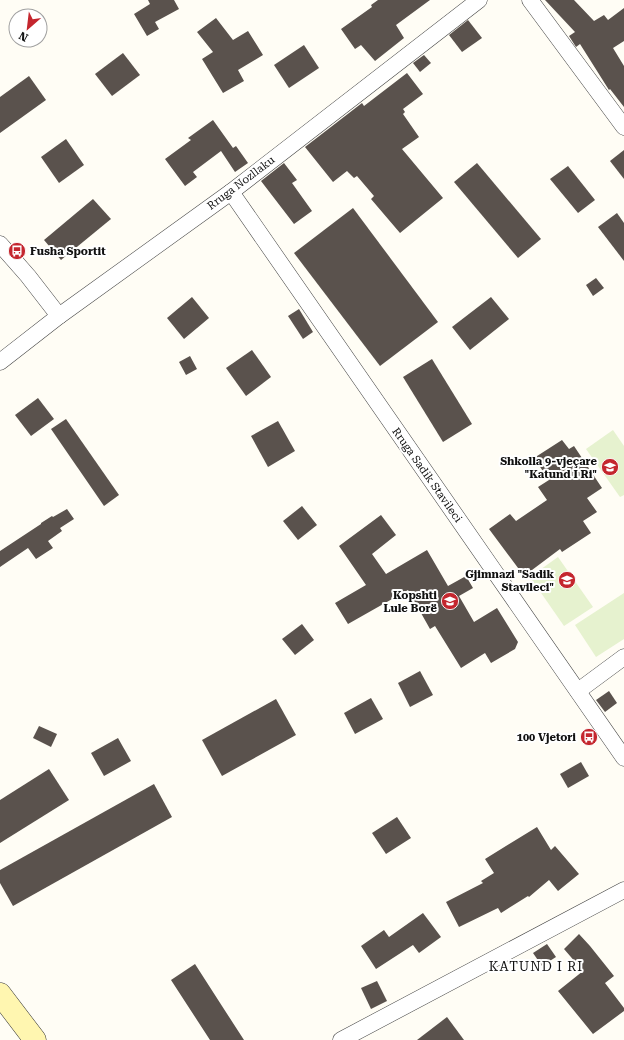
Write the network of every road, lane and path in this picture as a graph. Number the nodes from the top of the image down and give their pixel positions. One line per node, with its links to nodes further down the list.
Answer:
1 (479, 0): 4 (street, Rruga Nozllaku)
2 (530, 0): 3 (street)
3 (624, 127)
4 (230, 192): 6 (street, Rruga Nozllaku); 9 (street, Rruga Sadik Stavileci)
5 (0, 244): 6 (street)
6 (59, 316): 7 (street, Rruga Nozllaku)
7 (0, 362)
8 (624, 657): 9 (street)
9 (578, 691): 10 (street, Rruga Sadik Stavileci)
10 (624, 758)
11 (624, 890): 14 (street)
12 (0, 994): 13 (main road)
13 (35, 1040)
14 (341, 1040)

